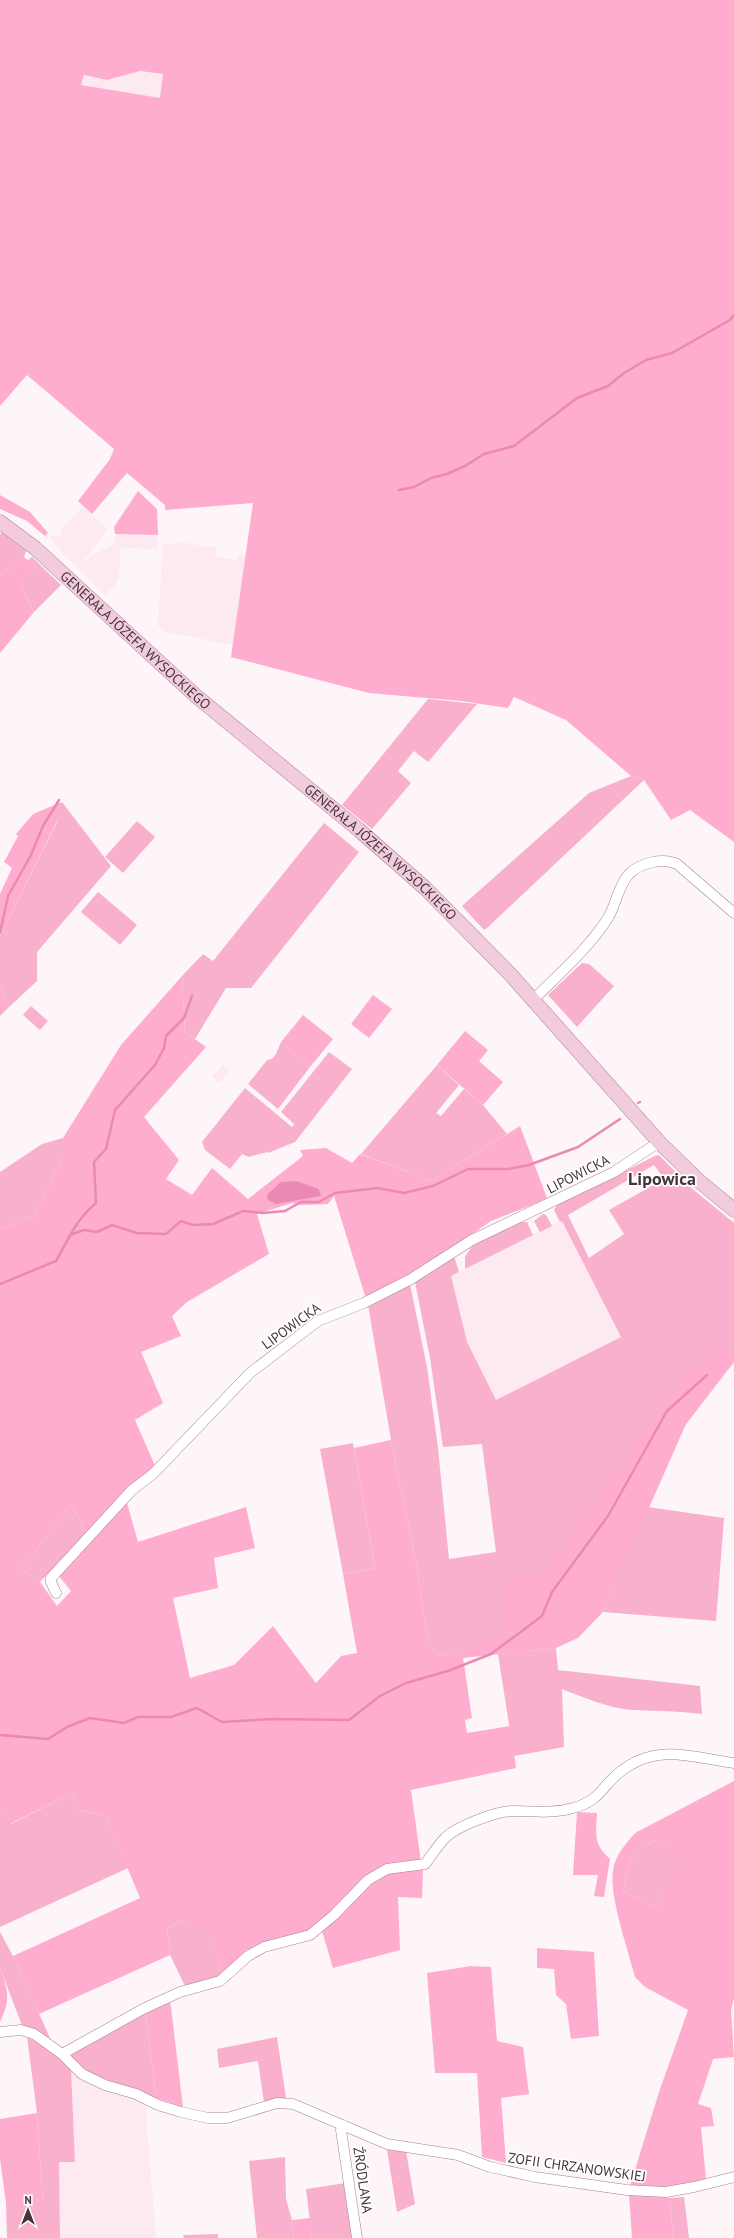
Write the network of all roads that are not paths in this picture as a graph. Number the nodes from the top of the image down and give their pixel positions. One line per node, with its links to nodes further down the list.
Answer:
1 (0, 522): 3 (street, GENERAŁA JÓZEFA WYSOCKIEGO)
2 (734, 913): 3 (street)
3 (534, 1000): 4 (street, GENERAŁA JÓZEFA WYSOCKIEGO)
4 (659, 1142): 5 (street, GENERAŁA JÓZEFA WYSOCKIEGO); 6 (street, LIPOWICKA)
5 (734, 1210)
6 (56, 1593)
7 (734, 1763): 9 (street)
8 (0, 2032): 9 (street, ZOFII CHRZANOWSKIEJ)
9 (62, 2054): 10 (street, ZOFII CHRZANOWSKIEJ)
10 (342, 2125): 11 (street, ZOFII CHRZANOWSKIEJ); 12 (street, ŹRÓDLANA)
11 (734, 2178)
12 (357, 2238)

